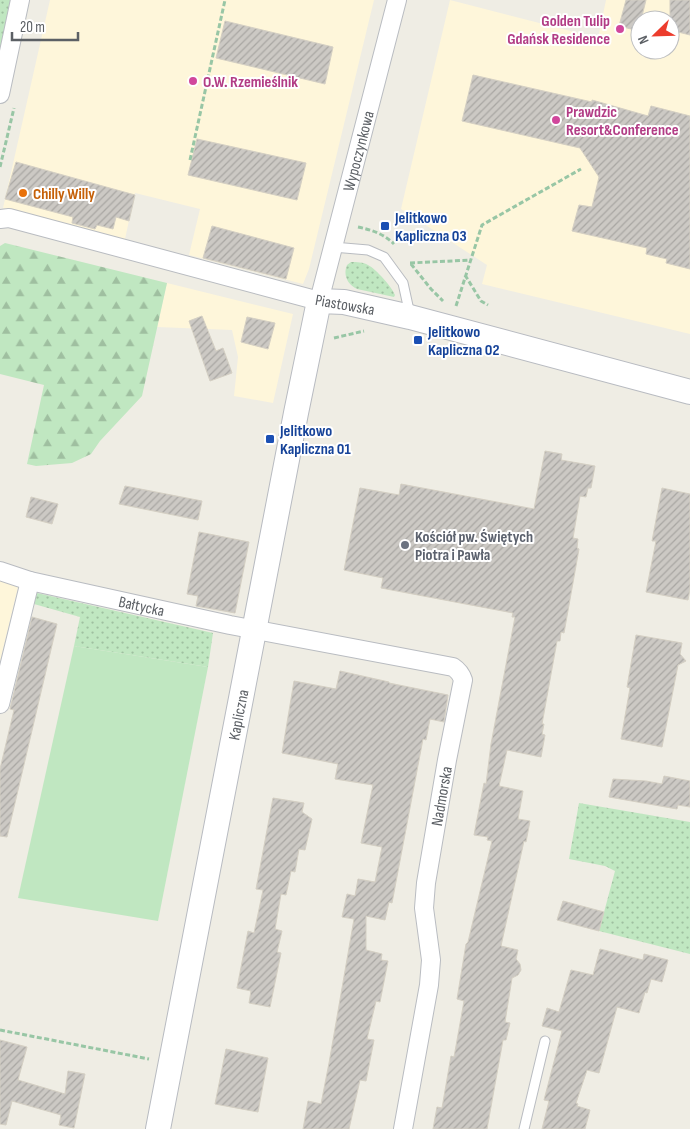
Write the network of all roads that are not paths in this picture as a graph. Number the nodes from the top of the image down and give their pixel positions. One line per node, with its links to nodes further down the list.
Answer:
1 (20, 0): 3 (street)
2 (397, 0): 5 (street, Wypoczynkowa)
3 (0, 94)
4 (0, 219): 6 (street, Piastowska)
5 (333, 247): 6 (street, Wypoczynkowa); 7 (lane)
6 (319, 301): 7 (street, Piastowska); 11 (street, Kapliczna)
7 (410, 317): 8 (street, Piastowska)
8 (690, 392)
9 (0, 570): 10 (street, Bałtycka)
10 (30, 582): 11 (street, Bałtycka); 12 (street)
11 (254, 628): 14 (street, Kapliczna); 15 (street, Nadmorska)
12 (0, 704)
13 (545, 1041): 16 (lane)
14 (158, 1129)
15 (403, 1129)
16 (524, 1129)

